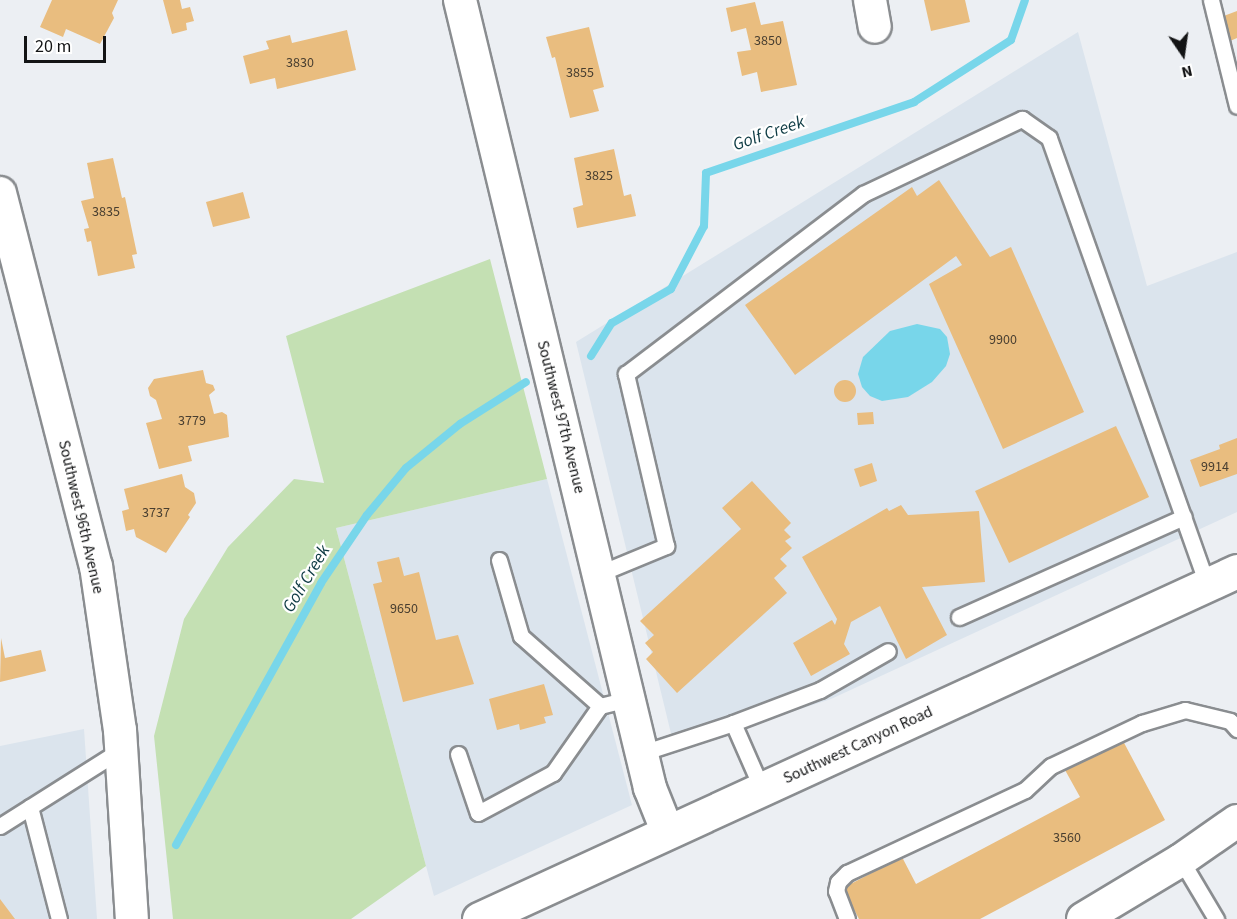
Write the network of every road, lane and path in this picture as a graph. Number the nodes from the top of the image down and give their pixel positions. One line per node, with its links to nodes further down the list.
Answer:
1 (460, 0): 8 (street, Southwest 97th Avenue)
2 (1211, 0): 3 (lane)
3 (1231, 61): 4 (lane)
4 (1237, 106)
5 (0, 193): 15 (street, Southwest 96th Avenue)
6 (1184, 517): 8 (lane); 9 (lane); 10 (lane)
7 (499, 560): 12 (lane)
8 (598, 574): 12 (street, Southwest 97th Avenue)
9 (1229, 577): 18 (main road, Southwest Canyon Road)
10 (959, 617)
11 (888, 651): 13 (lane)
12 (614, 702): 16 (street, Southwest 97th Avenue); 17 (lane)
13 (733, 723): 16 (lane); 18 (lane)
14 (1237, 729): 27 (lane)
15 (122, 749): 19 (lane); 25 (street, Southwest 96th Avenue)
16 (642, 753): 22 (street, Southwest 97th Avenue)
17 (458, 754)
18 (762, 789): 22 (main road, Southwest Canyon Road)
19 (30, 807): 21 (lane); 24 (lane)
20 (1237, 821): 23 (street)
21 (0, 826)
22 (668, 833): 26 (main road, Southwest Canyon Road)
23 (1181, 860): 28 (street); 29 (lane)
24 (59, 919)
25 (132, 919)
26 (479, 919)
27 (847, 919)
28 (1083, 919)
29 (1216, 919)

